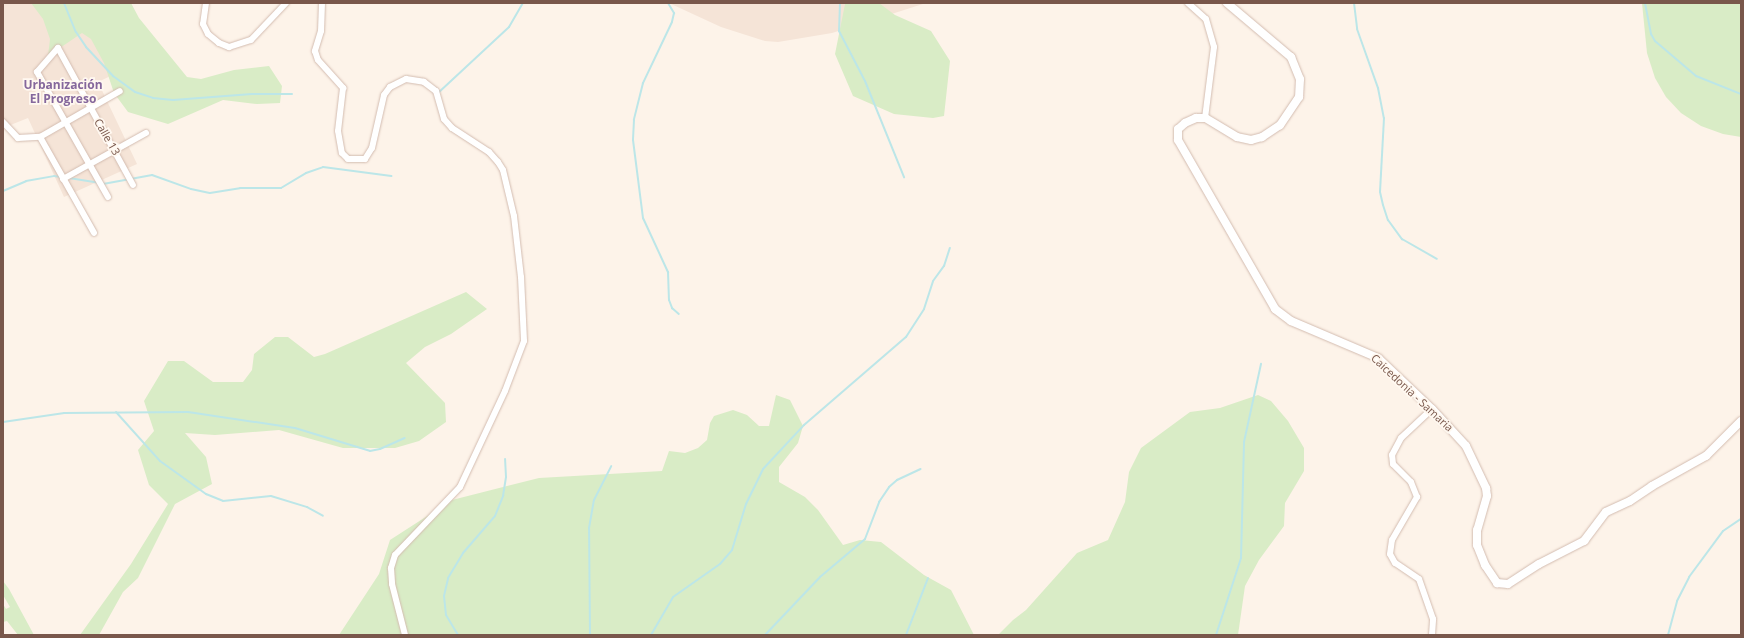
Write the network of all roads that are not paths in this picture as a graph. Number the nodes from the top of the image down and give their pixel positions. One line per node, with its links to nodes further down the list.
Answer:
1 (206, 3): 2 (street)
2 (286, 3)
3 (322, 3): 21 (street)
4 (1188, 3): 8 (street)
5 (1227, 3): 8 (street)
6 (120, 91): 7 (street)
7 (91, 108): 10 (street); 10 (street, Calle 13); 13 (street, Calle 13)
8 (1205, 118): 19 (street, Caicedonia - Samaria)
9 (3, 122): 12 (street)
10 (67, 122): 12 (street); 14 (street)
11 (146, 133): 13 (street)
12 (40, 137): 15 (street)
13 (115, 149): 14 (street); 16 (street, Calle 13)
14 (90, 164): 15 (street); 17 (street)
15 (62, 179): 18 (street)
16 (133, 185)
17 (108, 197)
18 (94, 233)
19 (1432, 409): 20 (street, Caicedonia - Samaria); 22 (street)
20 (1741, 421)
21 (405, 635)
22 (1432, 635)

